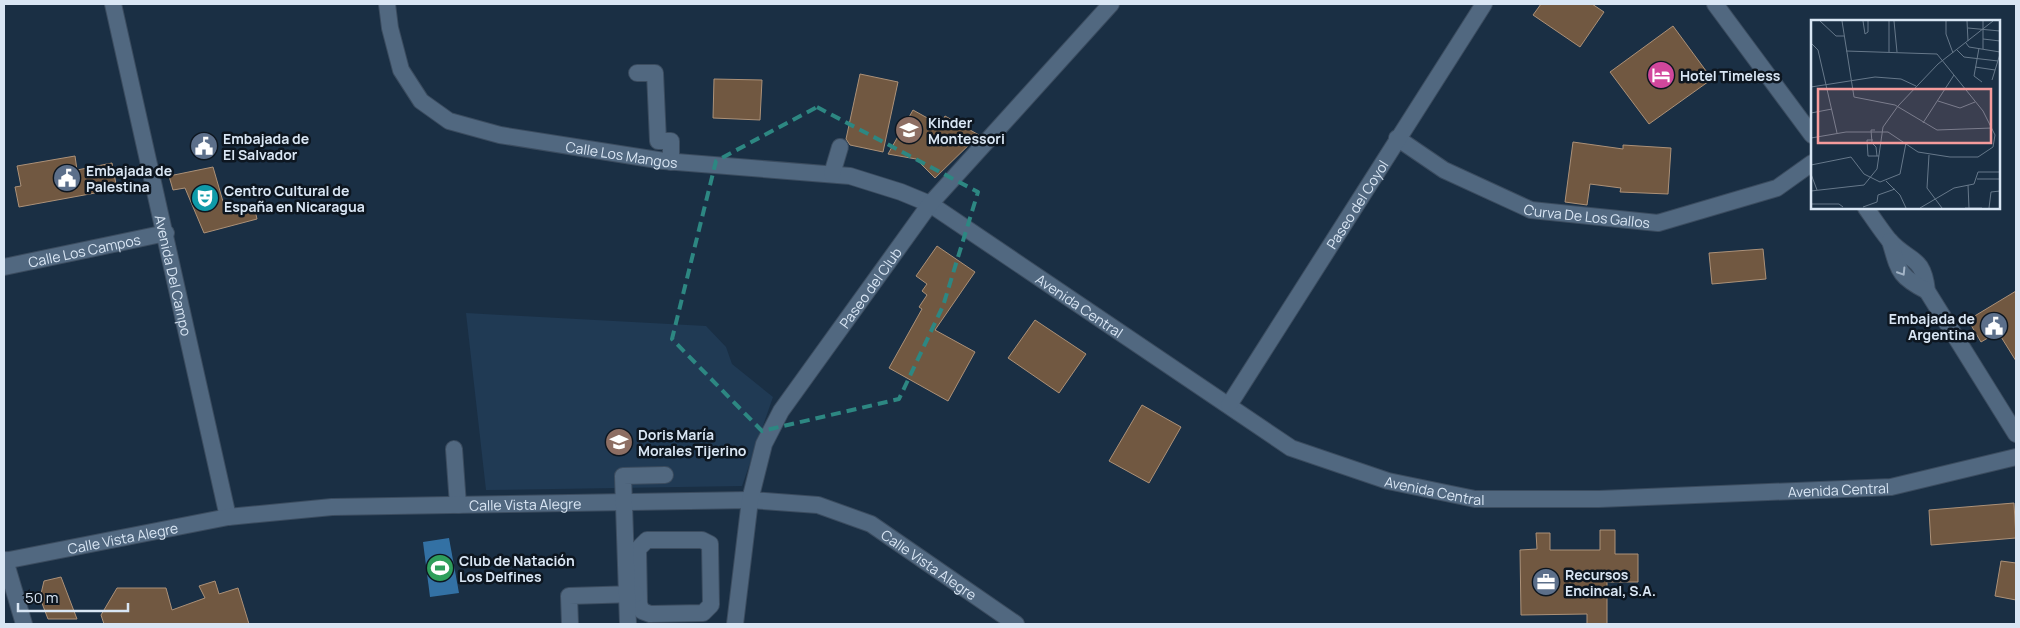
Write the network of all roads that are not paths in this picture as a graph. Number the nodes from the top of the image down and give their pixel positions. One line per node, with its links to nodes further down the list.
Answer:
1 (113, 4): 15 (street, Avenida Del Campo)
2 (388, 4): 10 (street, Calle Los Mangos)
3 (1111, 4): 13 (street, Paseo del Club)
4 (1484, 4): 8 (street, Paseo del Coyol)
5 (1715, 4): 7 (street)
6 (638, 73): 10 (street)
7 (1811, 134)
8 (1397, 138): 11 (street, Curva De Los Gallos); 17 (street, Paseo del Coyol)
9 (840, 147): 12 (street)
10 (671, 162): 12 (street, Calle Los Mangos)
11 (1811, 165)
12 (832, 174): 13 (street, Calle Los Mangos)
13 (930, 204): 17 (street, Avenida Central); 22 (street, Paseo del Club)
14 (1867, 209): 18 (street)
15 (166, 233): 16 (street, Calle Los Campos); 25 (street, Avenida Del Campo)
16 (4, 267)
17 (1229, 405): 20 (street, Avenida Central)
18 (2016, 434)
19 (454, 449): 24 (street)
20 (2016, 457)
21 (665, 475): 23 (street)
22 (750, 500): 23 (street, Calle Vista Alegre); 31 (street, Paseo del Club); 32 (street, Calle Vista Alegre)
23 (623, 502): 24 (street, Calle Vista Alegre); 27 (street)
24 (458, 505): 25 (street, Calle Vista Alegre)
25 (228, 518): 26 (street, Calle Vista Alegre)
26 (4, 561): 28 (street)
27 (633, 594): 27 (street); 29 (street); 30 (street)
28 (24, 624)
29 (570, 624)
30 (628, 624)
31 (735, 624)
32 (1016, 624)

